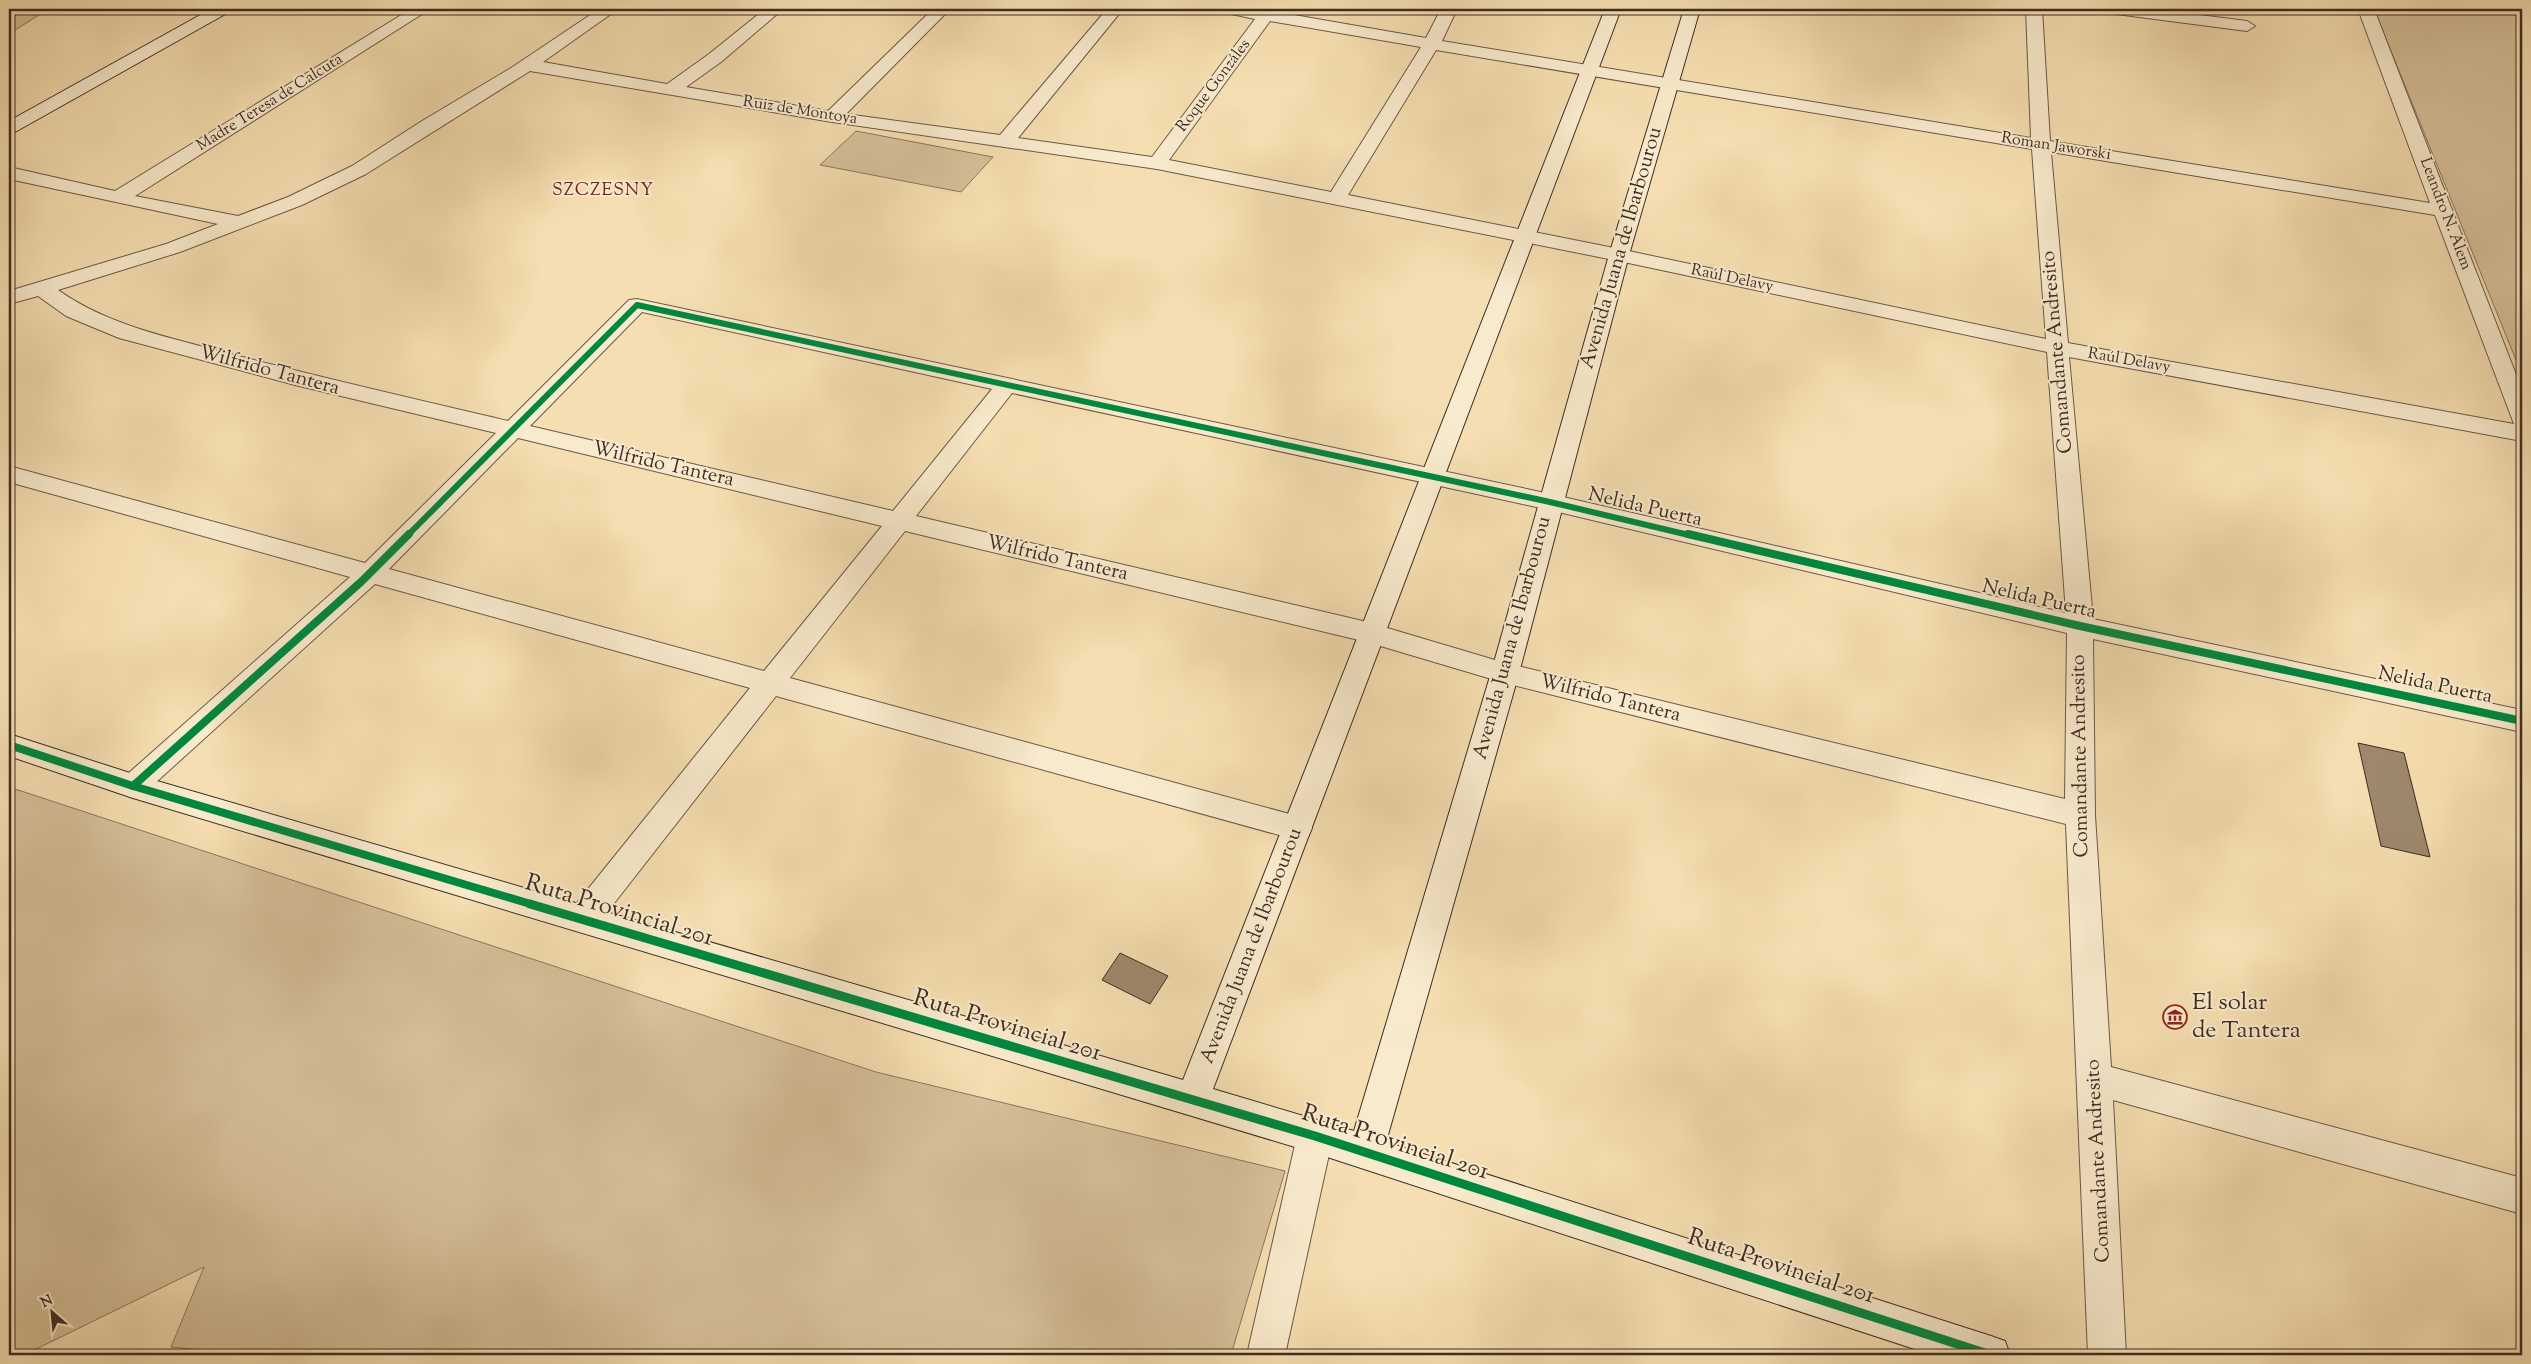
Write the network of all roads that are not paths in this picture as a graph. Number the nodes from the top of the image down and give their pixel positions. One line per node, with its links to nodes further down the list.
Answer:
1 (223, 9): 22 (street)
2 (422, 9): 28 (street, Madre Teresa de Calcuta)
3 (610, 9): 17 (street)
4 (775, 9): 20 (street)
5 (942, 9): 21 (street)
6 (1115, 9): 23 (street)
7 (1228, 9): 14 (street, Roman Jaworski)
8 (1449, 9): 16 (street)
9 (1613, 9): 18 (street, Avenida Juana de Ibarbourou)
10 (1692, 9): 19 (street, Avenida Juana de Ibarbourou)
11 (2034, 9): 24 (street, Comandante Andresito)
12 (2116, 9): 15 (street)
13 (2366, 9): 29 (street, Leandro N. Alem)
14 (1269, 11): 16 (street, Roman Jaworski); 25 (street, Roque Gonzáles)
15 (2247, 26)
16 (1431, 44): 18 (street, Roman Jaworski); 27 (street)
17 (527, 64): 20 (street, Ruiz de Montoya); 30 (street)
18 (1589, 71): 19 (street, Roman Jaworski); 31 (street, Avenida Juana de Ibarbourou)
19 (1669, 84): 24 (street, Roman Jaworski); 32 (street, Avenida Juana de Ibarbourou)
20 (671, 89): 21 (street, Ruiz de Montoya)
21 (832, 117): 23 (street, Ruiz de Montoya)
22 (9, 128)
23 (1005, 141): 25 (street, Ruiz de Montoya)
24 (2042, 145): 29 (street, Roman Jaworski); 35 (street, Comandante Andresito)
25 (1157, 163): 27 (street, Ruiz de Montoya)
26 (9, 173): 28 (street)
27 (1337, 197): 31 (street, Raúl Delavy)
28 (118, 198): 30 (street)
29 (2444, 210): 37 (street, Leandro N. Alem)
30 (238, 222): 33 (street)
31 (1525, 236): 32 (street, Raúl Delavy); 41 (street, Avenida Juana de Ibarbourou)
32 (1619, 255): 35 (street, Raúl Delavy); 42 (street, Avenida Juana de Ibarbourou)
33 (41, 288): 34 (street); 38 (street, Wilfrido Tantera)
34 (9, 298)
35 (2058, 348): 39 (street, Raúl Delavy); 45 (street, Comandante Andresito)
36 (1007, 386): 38 (street, Nelida Puerta); 41 (street, Nelida Puerta); 43 (street)
37 (2522, 419)
38 (512, 430): 43 (street, Wilfrido Tantera); 44 (street)
39 (2522, 433)
40 (9, 474): 44 (street)
41 (1432, 478): 42 (street, Nelida Puerta); 46 (street, Avenida Juana de Ibarbourou)
42 (1550, 502): 45 (street, Nelida Puerta); 47 (street, Avenida Juana de Ibarbourou)
43 (899, 521): 46 (street, Wilfrido Tantera); 48 (street)
44 (368, 575): 48 (street); 51 (street)
45 (2080, 626): 49 (street, Nelida Puerta); 52 (street, Comandante Andresito)
46 (1372, 634): 47 (street, Wilfrido Tantera); 53 (street, Avenida Juana de Ibarbourou)
47 (1505, 673): 52 (street, Wilfrido Tantera); 58 (street, Avenida Juana de Ibarbourou)
48 (771, 682): 53 (street); 54 (street)
49 (2522, 721)
50 (9, 745): 51 (street, Ruta Provincial 201)
51 (133, 786): 54 (street, Ruta Provincial 201)
52 (2080, 815): 55 (street, Comandante Andresito)
53 (1297, 828): 56 (street, Avenida Juana de Ibarbourou)
54 (583, 919): 56 (street, Ruta Provincial 201)
55 (2095, 1079): 59 (street); 62 (street, Comandante Andresito)
56 (1192, 1100): 57 (street, Ruta Provincial 201)
57 (1315, 1136): 58 (street, Ruta Provincial 201); 60 (street)
58 (1365, 1152): 61 (street, Ruta Provincial 201)
59 (2522, 1196)
60 (1266, 1355)
61 (1991, 1355)
62 (2108, 1355)

